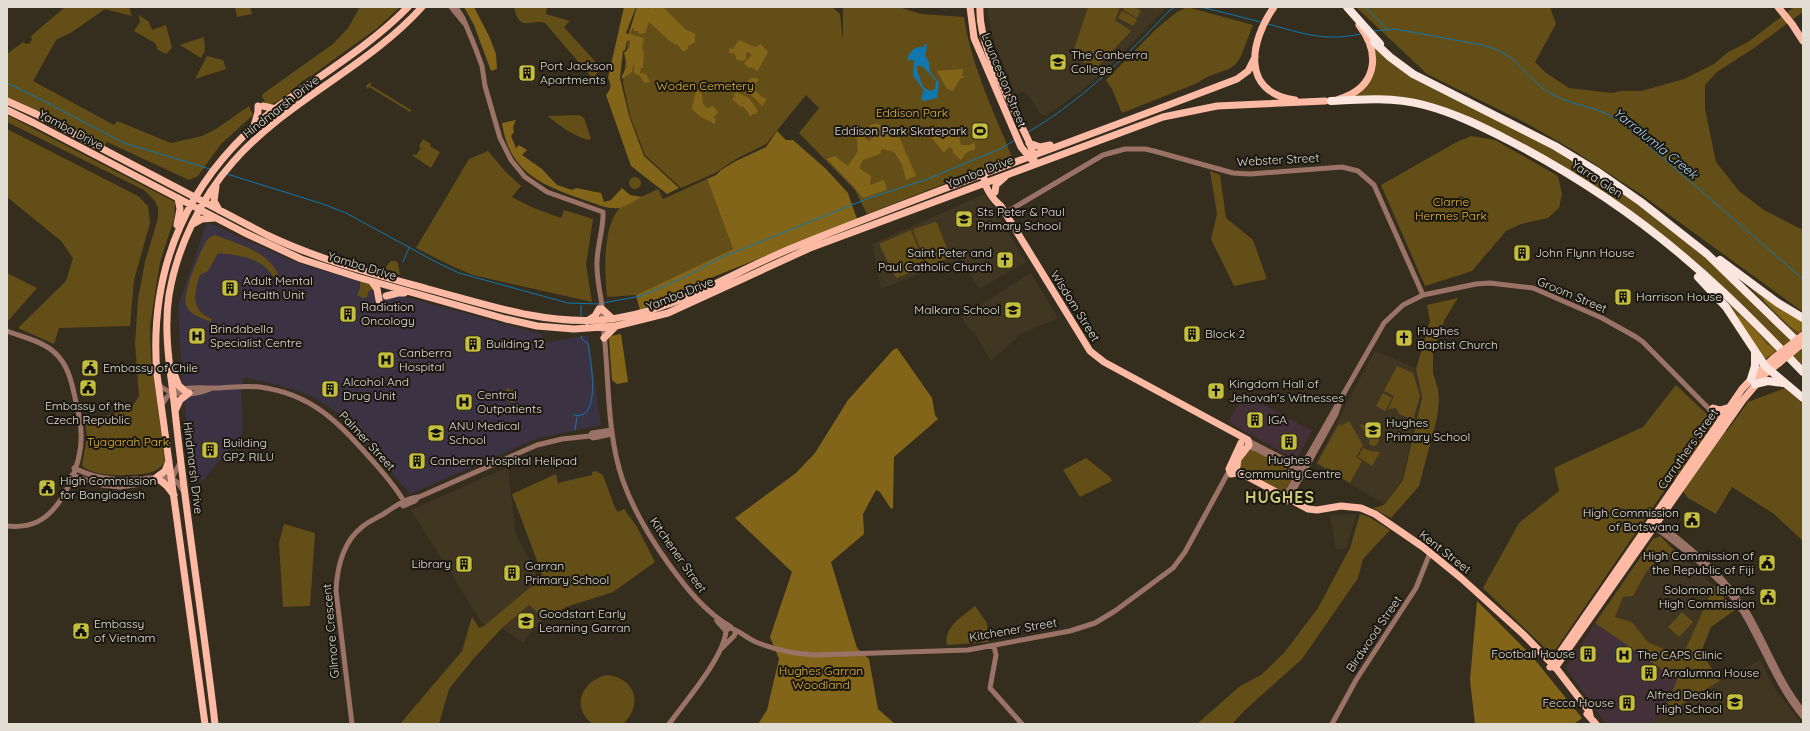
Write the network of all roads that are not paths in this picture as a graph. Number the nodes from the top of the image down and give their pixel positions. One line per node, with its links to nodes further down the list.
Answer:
1 (408, 7): 18 (main road, Hindmarsh Drive)
2 (422, 7): 30 (main road, Hindmarsh Drive)
3 (451, 7): 11 (street)
4 (456, 7): 11 (street)
5 (970, 7): 23 (main road, Launceston Street)
6 (980, 7): 21 (main road, Launceston Street)
7 (1343, 7): 12 (main road)
8 (1347, 7): 12 (highway, Yarra Glen)
9 (1778, 7): 13 (main road)
10 (1270, 11): 15 (main road)
11 (465, 24): 50 (street, Kitchener Street)
12 (1359, 24): 14 (highway, Yarra Glen)
13 (1803, 41)
14 (1374, 42): 17 (main road); 45 (highway, Yarra Glen)
15 (1254, 57): 17 (main road); 22 (main road, Yamba Drive)
16 (7, 101): 32 (main road, Yamba Drive)
17 (1328, 101): 25 (main road, Yamba Drive); 27 (highway, Yarra Glen)
18 (276, 109): 20 (main road, Hindmarsh Drive); 20 (main road)
19 (7, 110): 36 (main road, Yamba Drive)
20 (253, 128): 33 (main road, Hindmarsh Drive)
21 (1028, 141): 22 (main road); 24 (main road, Launceston Street)
22 (1071, 141): 24 (main road, Yamba Drive)
23 (1020, 145): 24 (main road, Launceston Street); 26 (main road)
24 (1031, 156): 25 (main road); 26 (main road, Yamba Drive)
25 (1034, 164): 28 (main road, Yamba Drive)
26 (998, 168): 29 (main road, Yamba Drive)
27 (1560, 169): 62 (highway); 66 (highway, Yarra Glen)
28 (1013, 172): 31 (main road, Yamba Drive); 35 (main road)
29 (984, 174): 31 (main road, Wisdom Street); 52 (main road, Yamba Drive)
30 (218, 181): 38 (main road, Hindmarsh Drive); 41 (main road)
31 (987, 182): 34 (main road, Yamba Drive); 35 (main road, Wisdom Street)
32 (170, 185): 33 (main road); 37 (main road, Yamba Drive)
33 (203, 185): 37 (main road, Hindmarsh Drive)
34 (974, 187): 35 (main road); 55 (main road, Yamba Drive)
35 (993, 194): 42 (main road, Wisdom Street)
36 (178, 198): 39 (main road, Yamba Drive); 46 (main road)
37 (195, 198): 38 (main road, Yamba Drive); 39 (main road, Hindmarsh Drive)
38 (204, 203): 40 (main road, Hindmarsh Drive); 41 (main road, Yamba Drive)
39 (191, 205): 40 (main road, Yamba Drive); 46 (main road, Hindmarsh Drive)
40 (200, 210): 43 (main road, Yamba Drive); 44 (main road, Hindmarsh Drive)
41 (219, 210): 53 (main road, Yamba Drive)
42 (1003, 210): 49 (street, Webster Street); 80 (main road, Wisdom Street)
43 (219, 219): 44 (main road); 47 (main road, Yamba Drive)
44 (192, 224): 64 (main road, Hindmarsh Drive)
45 (1683, 234): 51 (highway); 61 (highway, Yarra Glen)
46 (176, 237): 69 (main road, Hindmarsh Drive)
47 (372, 282): 48 (main road, Yamba Drive); 48 (main road)
48 (416, 294): 56 (main road, Yamba Drive)
49 (1423, 295): 73 (street, Groom Street); 85 (street, Groom Street)
50 (600, 306): 52 (main road); 53 (main road); 54 (street, Kitchener Street)
51 (1803, 316)
52 (613, 318): 54 (main road, Yamba Drive)
53 (587, 321): 54 (main road, Yamba Drive)
54 (601, 324): 55 (main road, Yamba Drive); 56 (main road, Yamba Drive); 59 (street, Kitchener Street)
55 (616, 326): 59 (main road)
56 (587, 329): 59 (main road)
57 (7, 331): 83 (street)
58 (1803, 335): 63 (main road, Carruthers Street, bridge)
59 (603, 337): 79 (street, Kitchener Street)
60 (1803, 343): 63 (main road, Carruthers Street, bridge)
61 (1803, 347)
62 (1755, 352): 65 (highway); 67 (highway)
63 (1776, 360): 65 (main road, Carruthers Street)
64 (169, 364): 70 (main road); 71 (main road, Hindmarsh Drive)
65 (1767, 368): 67 (main road, Carruthers Street); 68 (highway)
66 (1803, 372)
67 (1753, 382): 68 (highway); 75 (main road, Carruthers Street); 78 (main road, Carruthers Street)
68 (1784, 383): 72 (highway)
69 (158, 385): 71 (street); 74 (main road, Hindmarsh Drive)
70 (187, 391): 71 (street, Palmer Street); 77 (main road); 92 (street, Palmer Street)
71 (173, 393): 74 (street); 77 (main road, Hindmarsh Drive)
72 (1803, 398)
73 (1702, 401): 76 (street, Groom Street); 78 (street, Groom Street)
74 (161, 406): 81 (main road, Hindmarsh Drive)
75 (1730, 407): 76 (main road); 78 (main road, Carruthers Street)
76 (1713, 408): 78 (street, Groom Street)
77 (175, 411): 82 (main road, Hindmarsh Drive)
78 (1723, 420): 93 (main road, Carruthers Street); 95 (main road, Carruthers Street)
79 (612, 432): 92 (street, Gilmore Crescent); 98 (street, Kitchener Street)
80 (1245, 444): 84 (main road, Kitchener Street); 85 (street, Wisdom Street)
81 (169, 459): 87 (main road, Hindmarsh Drive); 88 (main road)
82 (181, 463): 87 (street); 89 (main road, Hindmarsh Drive)
83 (74, 468): 86 (street); 88 (street)
84 (1233, 471): 91 (main road, Kent Street); 103 (street, Kitchener Street)
85 (1301, 471): 91 (street, Groom Street)
86 (72, 476): 88 (street); 94 (street)
87 (172, 478): 88 (street); 89 (street); 90 (main road, Hindmarsh Drive)
88 (159, 479): 90 (main road)
89 (185, 494): 113 (main road, Hindmarsh Drive)
90 (174, 495): 112 (main road, Hindmarsh Drive)
91 (1286, 500): 97 (main road, Kent Street)
92 (408, 502): 114 (street, Gilmore Crescent)
93 (1655, 515): 95 (street); 96 (main road, Carruthers Street)
94 (7, 526)
95 (1659, 527): 96 (street); 106 (main road, Carruthers Street); 109 (street); 111 (street)
96 (1646, 528): 106 (main road, Carruthers Street)
97 (1430, 553): 101 (main road, Kent Street); 117 (street, Birdwood Street)
98 (716, 618): 99 (street, Kitchener Street); 100 (street, Kitchener Street)
99 (731, 627): 100 (street); 102 (street, Kitchener Street)
100 (726, 633): 102 (street); 104 (street)
101 (1521, 634): 105 (main road, Kent Street); 107 (main road, Kent Street)
102 (734, 635): 103 (street, Kitchener Street); 104 (street)
103 (994, 646): 116 (street)
104 (719, 650): 115 (street)
105 (1541, 652): 106 (main road); 107 (main road, Kent Street)
106 (1563, 653): 107 (main road, Carruthers Street); 108 (main road)
107 (1553, 668): 108 (main road, Kent Street); 110 (main road, Kent Street)
108 (1568, 682): 110 (main road, Kent Street)
109 (1803, 711)
110 (1590, 715): 118 (main road, Kent Street)
111 (1803, 717)
112 (205, 724)
113 (215, 724)
114 (352, 724)
115 (669, 724)
116 (1022, 724)
117 (1332, 724)
118 (1596, 724)

